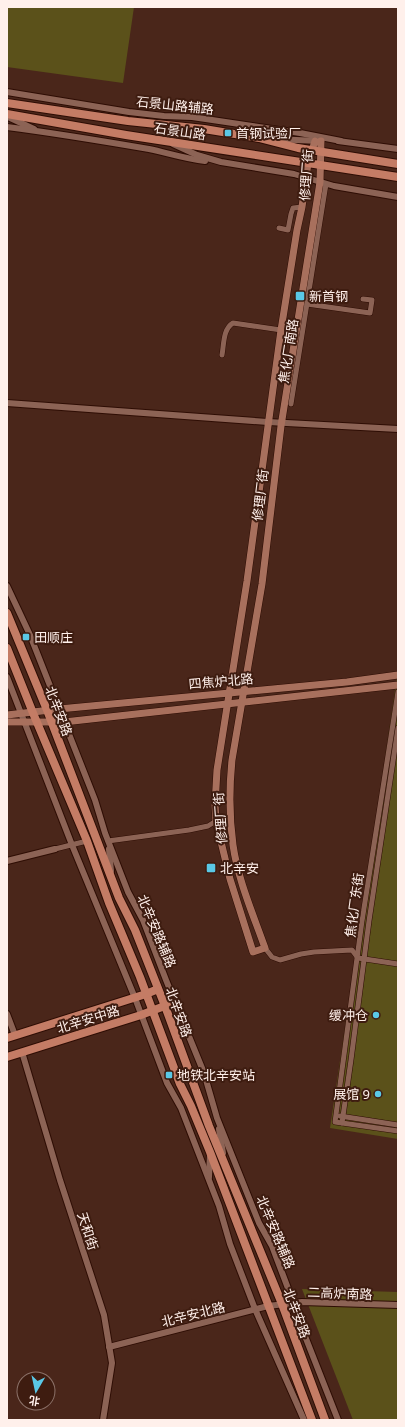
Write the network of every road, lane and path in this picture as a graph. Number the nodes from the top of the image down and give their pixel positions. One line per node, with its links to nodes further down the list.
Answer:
1 (7, 92): 9 (street, 石景山路辅路)
2 (7, 103): 6 (main road, 石景山路)
3 (7, 115): 5 (street); 7 (main road, 石景山路)
4 (7, 127): 5 (street)
5 (38, 132): 12 (street)
6 (259, 138): 8 (street, 石景山路); 11 (main road, 石景山路)
7 (167, 141): 12 (street); 13 (main road, 石景山路)
8 (318, 141): 9 (street, 石景山路); 11 (main road, 修理厂街)
9 (340, 141): 10 (street, 石景山路)
10 (398, 149)
11 (317, 151): 13 (main road, 修理厂街); 14 (main road, 石景山路); 15 (main road, 修理厂街)
12 (221, 162): 16 (street)
13 (308, 163): 15 (main road, 石景山路); 16 (main road, 修理厂街)
14 (398, 164)
15 (321, 165): 17 (main road, 石景山路); 18 (main road, 修理厂街)
16 (306, 178): 18 (street); 20 (main road, 修理厂街)
17 (398, 178)
18 (323, 183): 19 (street); 23 (street, 焦化厂南路); 29 (main road, 修理厂街)
19 (398, 197)
20 (302, 207): 21 (street); 24 (main road, 修理厂街)
21 (278, 228)
22 (363, 299): 23 (street)
23 (307, 304): 27 (street, 焦化厂南路)
24 (281, 330): 25 (street); 28 (main road, 修理厂街)
25 (222, 355)
26 (7, 403): 28 (street)
27 (291, 404)
28 (268, 422): 29 (street); 39 (main road, 修理厂街)
29 (281, 422): 30 (street); 37 (main road, 修理厂街)
30 (398, 429)
31 (7, 586): 42 (street, 北辛安路辅路)
32 (7, 613): 43 (main road, 北辛安路)
33 (7, 648): 44 (main road, 北辛安路)
34 (398, 675): 37 (main road, 四焦炉北路)
35 (7, 677): 45 (street)
36 (398, 685): 40 (main road, 四焦炉北路)
37 (244, 692): 39 (main road, 四焦炉北路); 40 (main road, 修理厂街)
38 (398, 692): 62 (street, 焦化厂东街)
39 (229, 693): 41 (main road, 修理厂街); 42 (main road, 四焦炉北路)
40 (242, 702): 41 (main road, 四焦炉北路); 53 (main road, 修理厂街)
41 (227, 704): 51 (main road, 四焦炉北路); 54 (main road, 修理厂街)
42 (59, 709): 43 (main road, 四焦炉北路); 51 (street, 北辛安路辅路)
43 (47, 710): 44 (main road, 四焦炉北路); 50 (main road, 北辛安路)
44 (32, 713): 45 (main road, 四焦炉北路); 49 (main road, 北辛安路)
45 (22, 714): 46 (main road, 四焦炉北路); 48 (street)
46 (7, 715)
47 (7, 722): 48 (main road, 四焦炉北路)
48 (25, 722): 49 (main road, 四焦炉北路); 57 (street)
49 (37, 722): 50 (main road, 四焦炉北路); 55 (main road, 北辛安路)
50 (51, 722): 51 (main road, 四焦炉北路); 60 (main road, 北辛安路)
51 (64, 722): 56 (street, 北辛安路辅路)
52 (398, 728): 63 (street, 焦化厂东街)
53 (230, 816): 54 (street); 61 (main road, 修理厂街)
54 (216, 821): 56 (street); 61 (main road, 修理厂街)
55 (87, 841): 57 (street); 66 (main road, 北辛安路)
56 (108, 841): 60 (street); 68 (street, 北辛安路辅路)
57 (72, 845): 58 (street); 67 (street)
58 (55, 849): 59 (street)
59 (7, 861)
60 (111, 877): 65 (main road, 北辛安路)
61 (265, 948): 62 (street)
62 (358, 958): 63 (street); 76 (street, 焦化厂东街)
63 (365, 959): 64 (street); 77 (street, 焦化厂东街)
64 (398, 964)
65 (158, 989): 66 (main road, 北辛安中路); 69 (main road, 北辛安路)
66 (146, 994): 67 (main road, 北辛安中路); 70 (main road, 北辛安路)
67 (135, 998): 72 (street); 73 (main road, 北辛安中路)
68 (175, 1002): 69 (main road, 北辛安中路); 78 (street, 北辛安路辅路)
69 (165, 1006): 70 (main road, 北辛安中路); 83 (main road, 北辛安路)
70 (152, 1011): 72 (main road, 北辛安中路); 82 (main road, 北辛安路)
71 (7, 1014): 73 (street)
72 (141, 1015): 74 (main road, 北辛安中路); 84 (street)
73 (11, 1036)
74 (22, 1052): 75 (main road, 北辛安中路); 90 (street, 天和街)
75 (7, 1057)
76 (336, 1115): 77 (street); 79 (street, 焦化厂东街)
77 (343, 1116): 79 (street, 焦化厂东街); 80 (street)
78 (217, 1118): 83 (street); 85 (street, 北辛安路辅路)
79 (342, 1123): 81 (street)
80 (398, 1125)
81 (398, 1131)
82 (210, 1152): 84 (street); 88 (main road, 北辛安路)
83 (224, 1165): 86 (main road, 北辛安路)
84 (209, 1181): 89 (street)
85 (292, 1303): 86 (street, 二高炉南路); 87 (street, 二高炉南路); 91 (street, 北辛安路辅路)
86 (282, 1304): 88 (street, 北辛安北路); 95 (main road, 北辛安路)
87 (398, 1305)
88 (268, 1306): 89 (street, 北辛安北路); 94 (main road, 北辛安路)
89 (255, 1309): 90 (street, 北辛安北路); 93 (street)
90 (109, 1347): 92 (street, 天和街)
91 (337, 1419)
92 (103, 1420)
93 (304, 1420)
94 (312, 1420)
95 (325, 1420)

